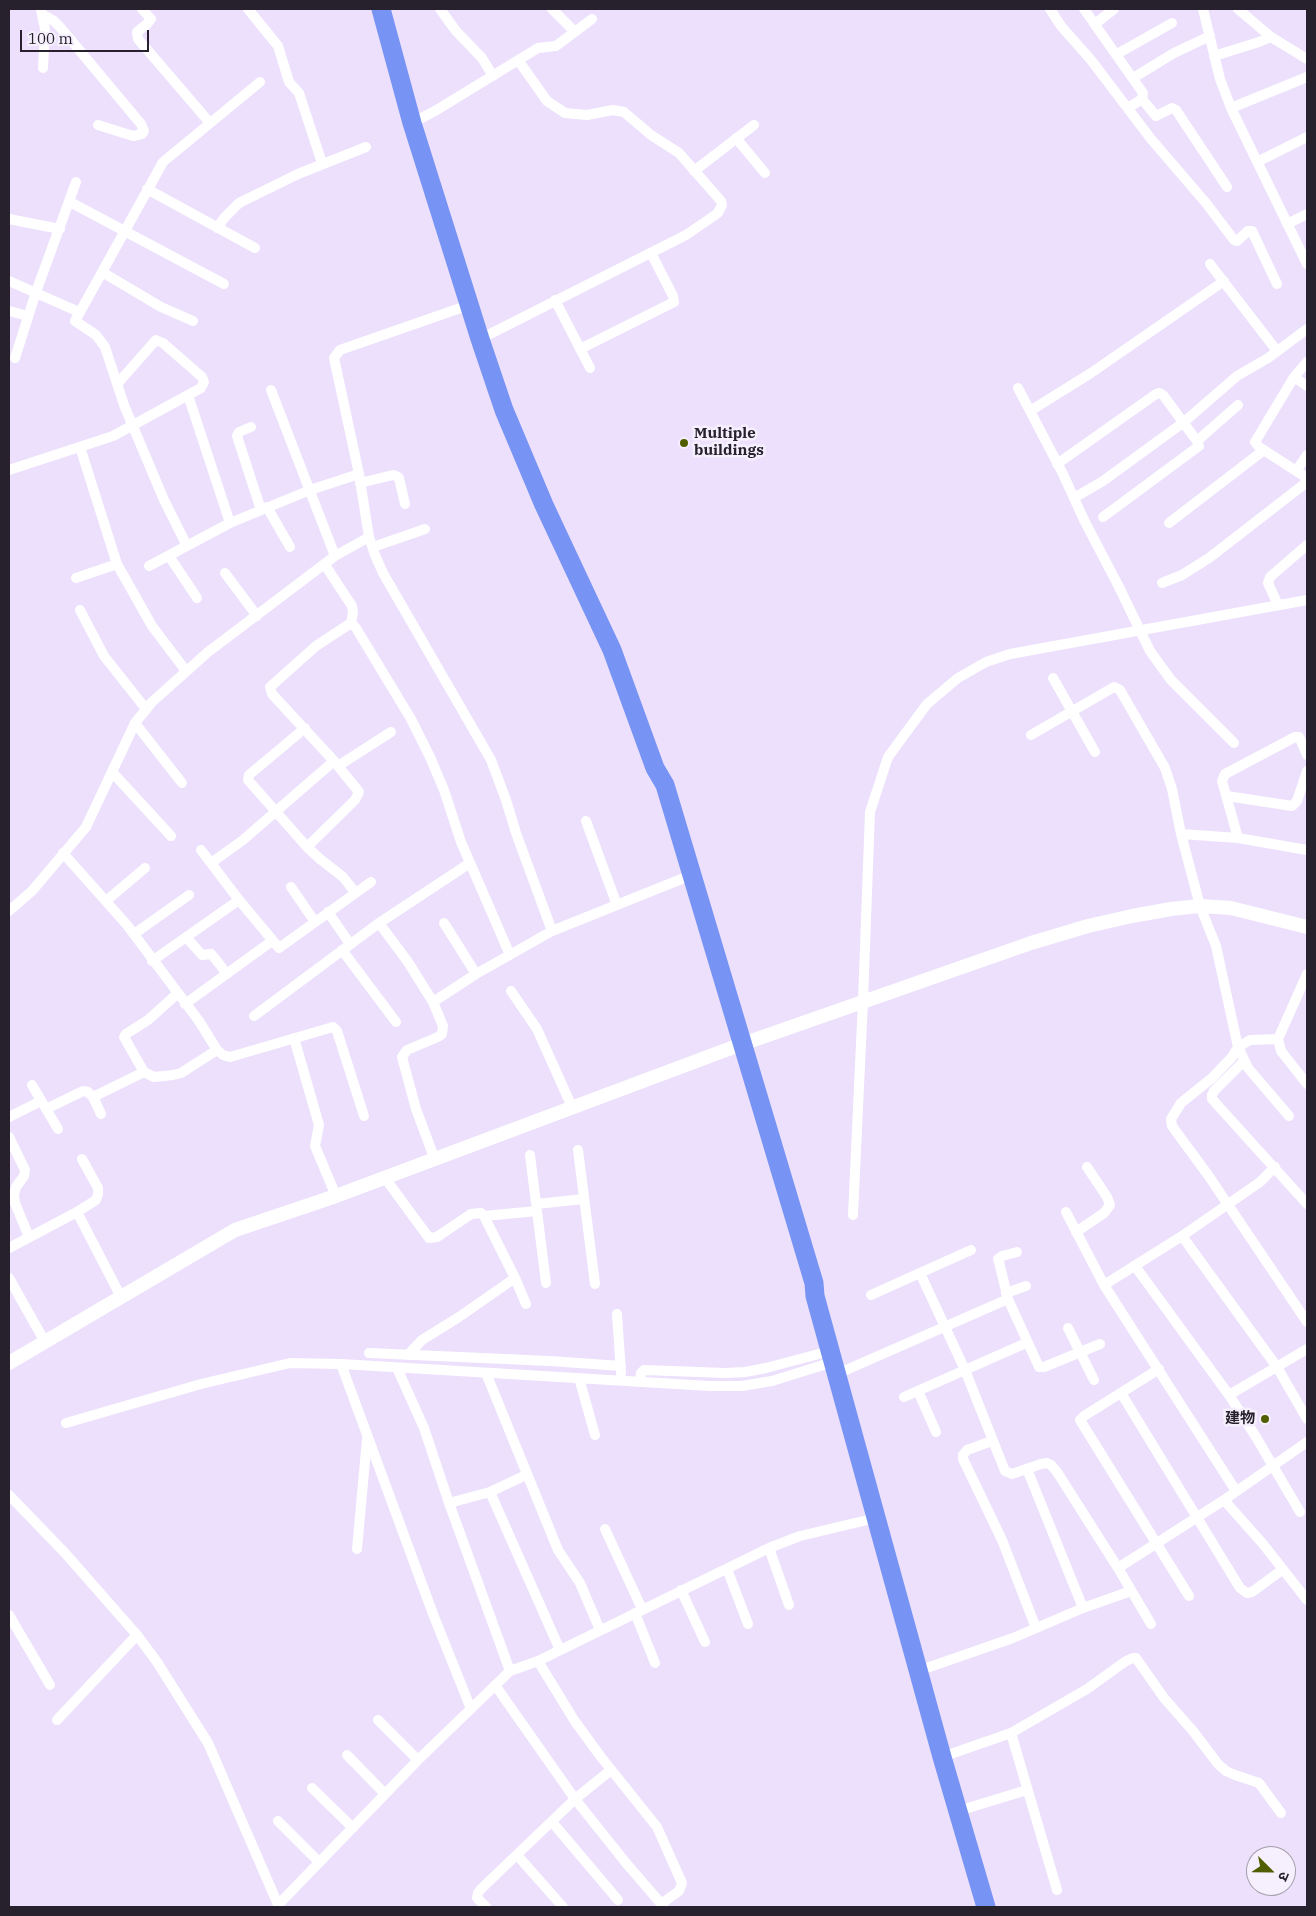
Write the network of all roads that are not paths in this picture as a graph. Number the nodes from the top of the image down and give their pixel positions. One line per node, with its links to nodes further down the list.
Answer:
1 (142, 9): 30 (street)
2 (248, 9): 38 (street)
3 (381, 9): 31 (highway)
4 (440, 9): 23 (street)
5 (552, 9): 15 (street)
6 (1050, 9): 28 (street)
7 (1084, 9): 14 (street)
8 (1114, 9): 14 (street)
9 (1203, 9): 16 (street)
10 (1238, 9): 17 (street)
11 (41, 12): 22 (street); 32 (street)
12 (592, 18): 15 (street)
13 (1172, 23): 18 (street)
14 (1095, 24): 18 (street)
15 (575, 32): 21 (street)
16 (1210, 36): 19 (street); 25 (street)
17 (1271, 37): 19 (street); 20 (street)
18 (1116, 54): 25 (street)
19 (1214, 56): 29 (street)
20 (1307, 59)
21 (518, 60): 23 (street); 39 (street)
22 (43, 68)
23 (493, 76): 31 (street)
24 (1307, 77): 29 (street)
25 (1133, 78): 27 (street)
26 (260, 82): 30 (street)
27 (1142, 99): 28 (street); 42 (street)
28 (1128, 108): 59 (street)
29 (1231, 108): 37 (street)
30 (210, 123): 43 (street)
31 (412, 123): 62 (highway)
32 (98, 125)
33 (754, 125): 35 (street)
34 (1307, 137): 37 (street)
35 (736, 138): 39 (street); 40 (street)
36 (366, 147): 38 (street)
37 (1257, 162): 47 (street)
38 (322, 163): 48 (street)
39 (694, 170): 52 (street)
40 (765, 172)
41 (76, 182): 44 (street)
42 (1227, 187)
43 (147, 190): 48 (street); 50 (street)
44 (70, 202): 49 (street); 50 (street)
45 (1307, 214): 47 (street)
46 (9, 219): 49 (street)
47 (1287, 224): 54 (street)
48 (217, 228): 51 (street)
49 (60, 229): 60 (street)
50 (123, 232): 55 (street); 58 (street)
51 (255, 248)
52 (651, 254): 61 (street); 69 (street)
53 (1210, 264): 57 (street)
54 (1307, 264)
55 (102, 272): 64 (street); 66 (street)
56 (9, 281): 60 (street)
57 (1224, 281): 70 (street); 81 (street)
58 (224, 284)
59 (1277, 284)
60 (36, 292): 64 (street); 65 (street)
61 (555, 300): 68 (street); 69 (street)
62 (469, 305): 68 (highway); 92 (street)
63 (9, 311): 65 (street)
64 (79, 312): 75 (street)
65 (28, 316): 71 (street)
66 (193, 321)
67 (1307, 330): 70 (street)
68 (480, 339): 135 (highway)
69 (580, 349): 73 (street)
70 (1277, 351): 82 (street)
71 (15, 358)
72 (1307, 362): 74 (street)
73 (590, 368)
74 (1294, 376): 76 (street); 87 (street)
75 (118, 383): 79 (street); 83 (street)
76 (1307, 386)
77 (1018, 388): 81 (street)
78 (271, 390): 95 (street)
79 (188, 395): 83 (street); 100 (street)
80 (1238, 405): 85 (street)
81 (1030, 411): 89 (street)
82 (1184, 422): 85 (street); 89 (street); 96 (street)
83 (133, 426): 86 (street); 105 (street)
84 (251, 427): 98 (street)
85 (1197, 441): 99 (street)
86 (80, 447): 90 (street); 110 (street)
87 (1264, 450): 91 (street); 101 (street)
88 (1307, 454): 91 (street)
89 (1057, 464): 96 (street)
90 (9, 470)
91 (1296, 471): 93 (street)
92 (360, 478): 95 (street); 97 (street); 103 (street)
93 (1307, 478)
94 (1307, 482): 115 (street)
95 (310, 490): 98 (street); 109 (street)
96 (1074, 498): 122 (street)
97 (405, 504)
98 (264, 508): 100 (street); 106 (street)
99 (1103, 517)
100 (230, 523): 105 (street)
101 (1169, 523)
102 (425, 529): 107 (street)
103 (369, 537): 107 (street); 109 (street)
104 (1307, 545): 118 (street)
105 (187, 546): 108 (street)
106 (290, 547)
107 (372, 547): 167 (street)
108 (169, 556): 112 (street); 116 (street)
109 (335, 556): 111 (street)
110 (117, 564): 114 (street); 123 (street)
111 (325, 565): 120 (street); 121 (street)
112 (149, 566)
113 (225, 573): 120 (street)
114 (76, 578)
115 (1162, 583)
116 (197, 598)
117 (1307, 600): 118 (street)
118 (1278, 605): 122 (street)
119 (80, 610): 125 (street)
120 (257, 616): 123 (street)
121 (351, 623): 128 (street); 149 (street)
122 (1140, 631): 131 (street); 180 (street)
123 (186, 670): 125 (street)
124 (1053, 678): 126 (street)
125 (146, 709): 127 (street)
126 (1072, 711): 130 (street); 132 (street); 142 (street)
127 (135, 723): 137 (street); 138 (street)
128 (305, 728): 134 (street); 140 (street)
129 (391, 732): 134 (street)
130 (1031, 735)
131 (1234, 743)
132 (1095, 752)
133 (1307, 755): 139 (street)
134 (336, 763): 140 (street); 145 (street)
135 (655, 768): 152 (highway); 186 (highway)
136 (1307, 771): 139 (street)
137 (112, 772): 143 (street); 148 (street)
138 (182, 783)
139 (1227, 796): 144 (street)
140 (275, 812): 145 (street); 150 (street)
141 (586, 821): 159 (street)
142 (1181, 834): 144 (street); 160 (street)
143 (171, 836)
144 (1238, 838): 147 (street)
145 (307, 846): 155 (street)
146 (201, 850): 150 (street)
147 (1307, 850)
148 (63, 853): 158 (street); 161 (street)
149 (470, 863): 164 (street); 172 (street)
150 (211, 864): 157 (street)
151 (146, 868): 158 (street)
152 (684, 878): 159 (street); 186 (highway)
153 (371, 882): 155 (street)
154 (290, 887): 163 (street)
155 (356, 892): 162 (street)
156 (189, 895): 168 (street)
157 (239, 900): 169 (street); 170 (street)
158 (106, 901): 168 (street)
159 (617, 905): 167 (street)
160 (1200, 906): 166 (street); 180 (street); 187 (street)
161 (9, 911)
162 (328, 912): 163 (street); 171 (street)
163 (315, 922): 170 (street)
164 (379, 923): 171 (street); 179 (street)
165 (444, 924): 175 (street)
166 (1307, 927)
167 (552, 931): 172 (street)
168 (134, 934): 173 (street)
169 (186, 937): 173 (street); 174 (street)
170 (272, 941): 174 (street)
171 (346, 947): 182 (street); 183 (street)
172 (510, 954): 175 (street)
173 (152, 961): 178 (street)
174 (226, 974): 181 (street)
175 (476, 974): 179 (street)
176 (1307, 974): 185 (street)
177 (511, 991): 195 (street)
178 (177, 994): 181 (street); 190 (street)
179 (433, 1002): 205 (street)
180 (863, 1002): 186 (street); 216 (street)
181 (185, 1004): 188 (street)
182 (254, 1016)
183 (396, 1022)
184 (294, 1038): 188 (street); 197 (street); 209 (street)
185 (1278, 1039): 187 (street); 191 (street)
186 (738, 1046): 195 (street); 247 (highway)
187 (1238, 1047): 189 (street); 212 (street)
188 (218, 1050): 190 (street)
189 (1244, 1061): 198 (street); 207 (street)
190 (144, 1072): 193 (street)
191 (1307, 1084)
192 (32, 1085): 194 (street)
193 (92, 1097): 194 (street); 196 (street)
194 (44, 1105): 199 (street); 200 (street)
195 (572, 1108): 205 (street)
196 (101, 1114)
197 (364, 1116)
198 (1290, 1116)
199 (9, 1117)
200 (58, 1129)
201 (9, 1137): 220 (street)
202 (578, 1150): 210 (street)
203 (530, 1155): 213 (street)
204 (82, 1159): 214 (street)
205 (434, 1160): 208 (street)
206 (1087, 1167): 218 (street)
207 (1275, 1167): 211 (street); 212 (street)
208 (385, 1178): 209 (street); 217 (street)
209 (336, 1196): 234 (street)
210 (583, 1199): 213 (street); 229 (street)
211 (1307, 1204)
212 (1227, 1205): 219 (street); 237 (street)
213 (537, 1208): 217 (street); 228 (street)
214 (77, 1212): 220 (street); 234 (street)
215 (1066, 1212): 218 (street)
216 (853, 1215)
217 (484, 1216): 227 (street)
218 (1076, 1232): 230 (street)
219 (1182, 1236): 224 (street); 251 (street)
220 (29, 1238): 221 (street)
221 (9, 1248)
222 (971, 1250): 225 (street)
223 (1017, 1252): 233 (street)
224 (1135, 1266): 230 (street); 261 (street)
225 (920, 1273): 232 (street); 238 (street)
226 (9, 1278): 240 (street)
227 (515, 1278): 235 (street); 246 (street)
228 (546, 1283)
229 (595, 1284)
230 (1104, 1285): 253 (street)
231 (1026, 1286): 233 (street)
232 (871, 1295)
233 (1007, 1296): 238 (street); 241 (street)
234 (121, 1297): 240 (street)
235 (526, 1304)
236 (617, 1314): 250 (street)
237 (1307, 1322)
238 (944, 1326): 247 (street); 254 (street)
239 (1068, 1328): 244 (street)
240 (45, 1342): 248 (street)
241 (1026, 1342): 244 (street); 254 (street)
242 (1100, 1344): 244 (street)
243 (1307, 1349): 251 (street)
244 (1080, 1352): 258 (street)
245 (369, 1353): 246 (street)
246 (408, 1355): 250 (street)
247 (833, 1362): 257 (street); 279 (highway)
248 (9, 1363)
249 (341, 1364): 252 (street); 264 (street); 267 (street)
250 (621, 1366): 257 (street)
251 (1277, 1367): 261 (street); 263 (street)
252 (397, 1368): 255 (street); 277 (street)
253 (1159, 1369): 260 (street); 273 (street)
254 (965, 1370): 259 (street); 268 (street)
255 (486, 1373): 256 (street); 272 (street)
256 (579, 1378): 257 (street); 266 (street)
257 (621, 1380)
258 (1094, 1380)
259 (918, 1391): 262 (street); 265 (street)
260 (1121, 1393): 280 (street); 282 (street)
261 (1229, 1395): 270 (street)
262 (904, 1398)
263 (1307, 1419)
264 (66, 1423)
265 (936, 1432)
266 (595, 1435)
267 (368, 1438): 284 (street); 309 (street)
268 (992, 1441): 271 (street); 298 (street)
269 (1307, 1442): 270 (street)
270 (1272, 1465): 273 (street); 278 (street)
271 (1027, 1469): 285 (street); 293 (street)
272 (526, 1475): 274 (street); 299 (street)
273 (1236, 1491): 276 (street)
274 (490, 1492): 277 (street); 302 (street)
275 (9, 1495): 300 (street)
276 (1224, 1500): 280 (street); 287 (street)
277 (449, 1503): 305 (street)
278 (1300, 1512)
279 (876, 1518): 283 (street); 306 (highway)
280 (1196, 1518): 282 (street); 287 (street)
281 (605, 1530): 294 (street)
282 (1157, 1544): 285 (street); 290 (street)
283 (769, 1548): 286 (street); 292 (street)
284 (358, 1549)
285 (1118, 1568): 289 (street)
286 (727, 1569): 288 (street); 296 (street)
287 (1282, 1570): 291 (street)
288 (681, 1590): 294 (street); 301 (street)
289 (1131, 1591): 293 (street); 297 (street)
290 (1189, 1596)
291 (1307, 1600)
292 (789, 1605)
293 (1083, 1608): 298 (street)
294 (639, 1611): 299 (street); 304 (street)
295 (9, 1615): 307 (street)
296 (748, 1624)
297 (1151, 1624)
298 (1036, 1628): 306 (street)
299 (600, 1630): 302 (street)
300 (137, 1635): 310 (street); 330 (street)
301 (705, 1642)
302 (560, 1650): 303 (street)
303 (538, 1661): 305 (street); 316 (street)
304 (655, 1663)
305 (510, 1671): 308 (street)
306 (918, 1671): 314 (highway)
307 (50, 1685)
308 (495, 1685): 309 (street); 320 (street)
309 (471, 1709): 315 (street)
310 (57, 1720)
311 (378, 1720): 315 (street)
312 (1011, 1733): 314 (street); 318 (street); 322 (street)
313 (347, 1755): 319 (street)
314 (942, 1757): 321 (highway)
315 (418, 1760): 319 (street)
316 (611, 1770): 320 (street); 331 (street)
317 (312, 1788): 325 (street)
318 (1027, 1790): 321 (street); 328 (street)
319 (385, 1794): 325 (street)
320 (575, 1799): 324 (street); 331 (street)
321 (958, 1811): 334 (highway)
322 (1281, 1813)
323 (278, 1821): 327 (street)
324 (552, 1822): 326 (street); 329 (street)
325 (353, 1828): 327 (street)
326 (517, 1855): 332 (street); 333 (street)
327 (319, 1862): 330 (street)
328 (1057, 1890)
329 (618, 1900)
330 (278, 1906)
331 (662, 1906)
332 (486, 1907)
333 (563, 1907)
334 (986, 1907)

